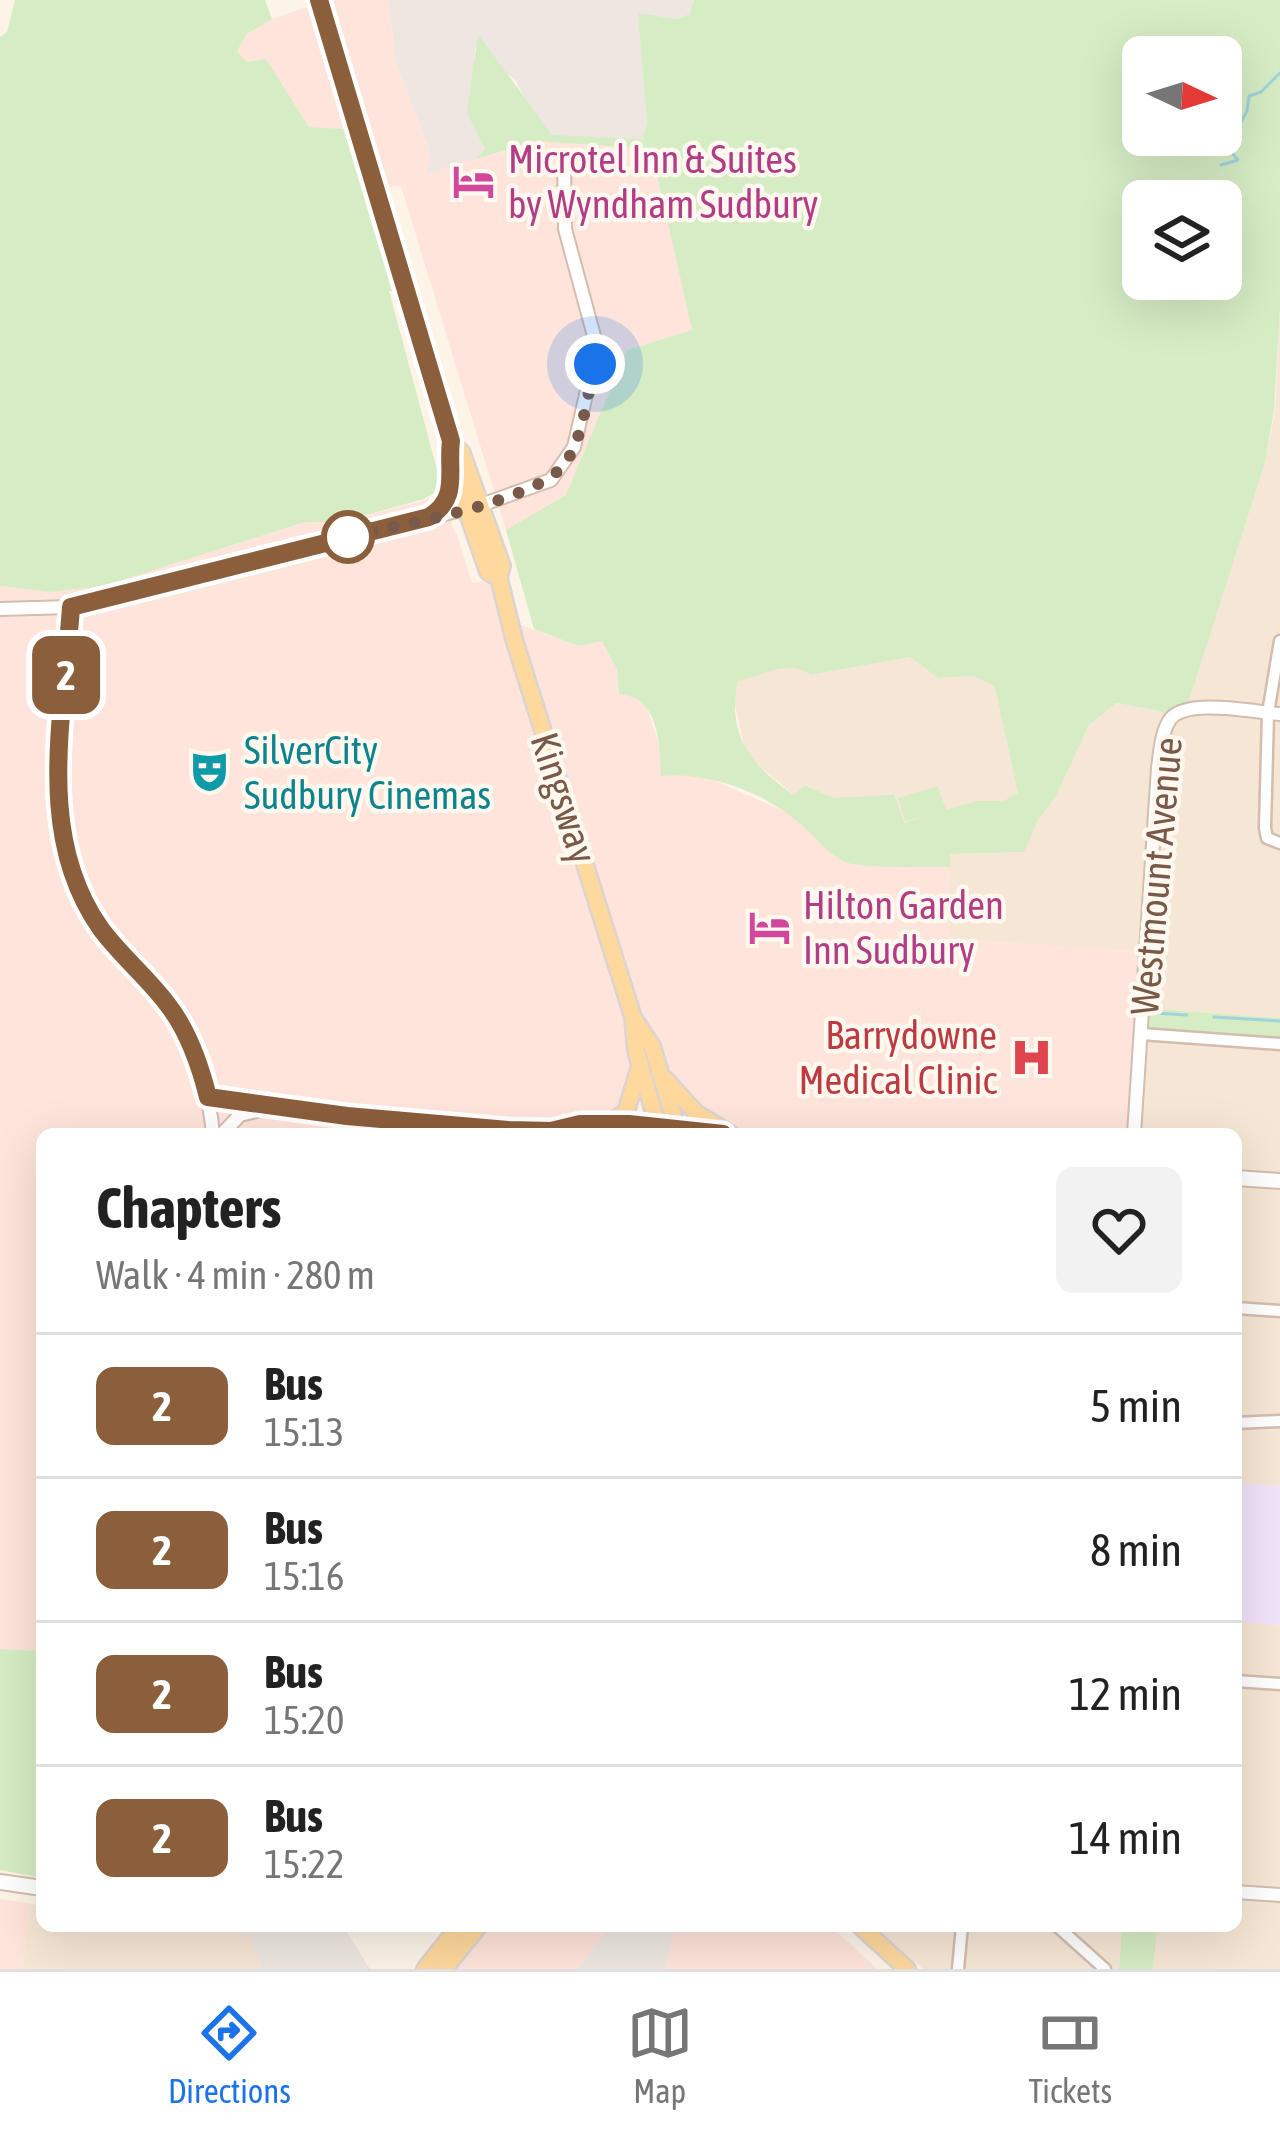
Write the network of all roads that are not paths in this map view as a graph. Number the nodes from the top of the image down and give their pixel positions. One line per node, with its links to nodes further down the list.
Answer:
1 (319, 0): 3 (main road, Kingsway)
2 (564, 156): 5 (street)
3 (451, 441): 4 (main road, Kingsway); 5 (main road, Kingsway)
4 (452, 471): 5 (main road, Kingsway); 6 (main road)
5 (474, 507): 6 (street); 12 (main road, Kingsway)
6 (429, 517): 7 (street)
7 (71, 607): 8 (street); 17 (street)
8 (0, 608)
9 (1280, 641): 10 (street)
10 (1274, 713): 11 (street); 13 (street, Westmount Avenue)
11 (1280, 843)
12 (633, 1017): 15 (main road, Kingsway); 16 (main road, Kingsway)
13 (1141, 1034): 14 (street); 28 (street, Westmount Avenue)
14 (1280, 1044)
15 (640, 1066): 19 (main road); 25 (main road, Kingsway)
16 (660, 1072): 26 (main road, Kingsway); 27 (main road)
17 (208, 1097): 18 (street); 20 (street)
18 (278, 1107): 21 (street); 22 (street)
19 (608, 1124): 23 (street); 24 (street)
20 (216, 1128)
21 (225, 1128)
22 (495, 1128)
23 (568, 1128)
24 (648, 1128)
25 (658, 1128)
26 (677, 1128)
27 (718, 1128)
28 (1134, 1128)
29 (1242, 1178): 30 (main road)
30 (1280, 1181)
31 (1242, 1308): 32 (street)
32 (1280, 1311)
33 (1280, 1421): 34 (street)
34 (1242, 1423)
35 (1242, 1681): 36 (street)
36 (1280, 1684)
37 (0, 1882): 38 (main road)
38 (36, 1887)
39 (1242, 1892): 40 (street)
40 (1280, 1895)
41 (454, 1932): 47 (main road)
42 (473, 1932): 48 (main road)
43 (866, 1932): 46 (main road)
44 (961, 1932): 49 (street)
45 (1064, 1932): 50 (street)
46 (904, 1968)
47 (425, 1969)
48 (444, 1969)
49 (958, 1969)
50 (1105, 1969)

